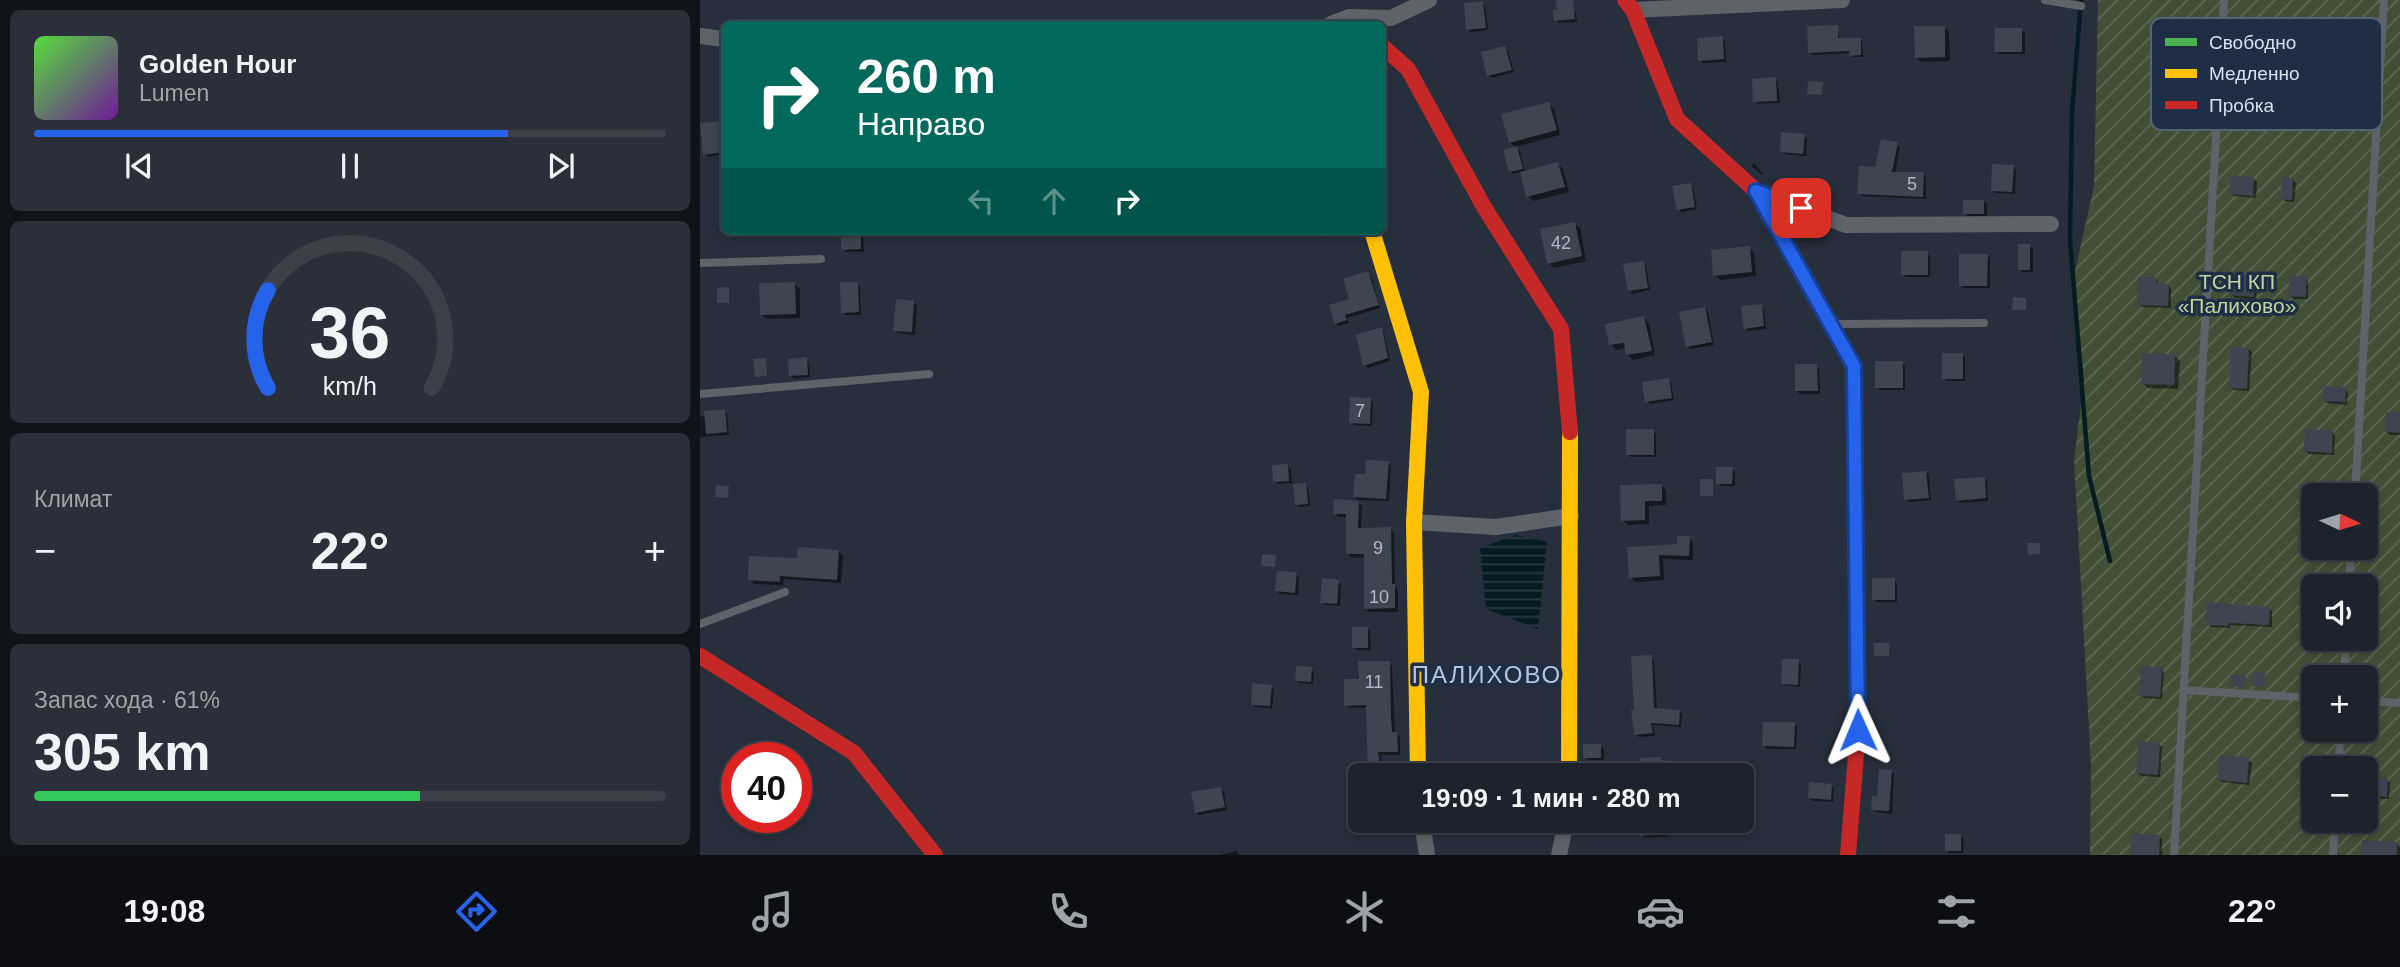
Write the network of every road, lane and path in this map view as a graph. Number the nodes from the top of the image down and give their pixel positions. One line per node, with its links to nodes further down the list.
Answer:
1 (1429, 0): 9 (street)
2 (1842, 0): 6 (street)
3 (2045, 0): 7 (lane)
4 (2224, 0): 8 (lane)
5 (2384, 0): 10 (lane)
6 (1629, 5): 16 (street)
7 (2081, 6)
8 (2223, 18)
9 (1354, 21)
10 (2382, 34)
11 (721, 39): 12 (street)
12 (703, 41)
13 (1386, 50): 26 (street)
14 (2216, 130): 31 (lane)
15 (2376, 130): 25 (lane)
16 (1756, 191): 17 (street); 22 (street)
17 (2052, 224)
18 (1373, 235): 27 (street)
19 (821, 259): 20 (lane)
20 (700, 263)
21 (1984, 323): 22 (lane)
22 (1831, 324): 43 (street)
23 (929, 374): 24 (lane)
24 (700, 394)
25 (2356, 483)
26 (1571, 516): 27 (street); 36 (street)
27 (1414, 522): 35 (street)
28 (785, 592): 29 (lane)
29 (700, 624)
30 (700, 656): 40 (street)
31 (2183, 690): 32 (lane); 44 (lane)
32 (2301, 697)
33 (2378, 702): 34 (lane)
34 (2400, 703)
35 (1418, 763)
36 (1569, 763)
37 (1424, 833): 41 (street)
38 (1564, 833): 42 (street)
39 (2334, 833): 45 (lane)
40 (935, 855)
41 (1427, 855)
42 (1559, 855)
43 (1848, 855)
44 (2174, 855)
45 (2333, 855)

